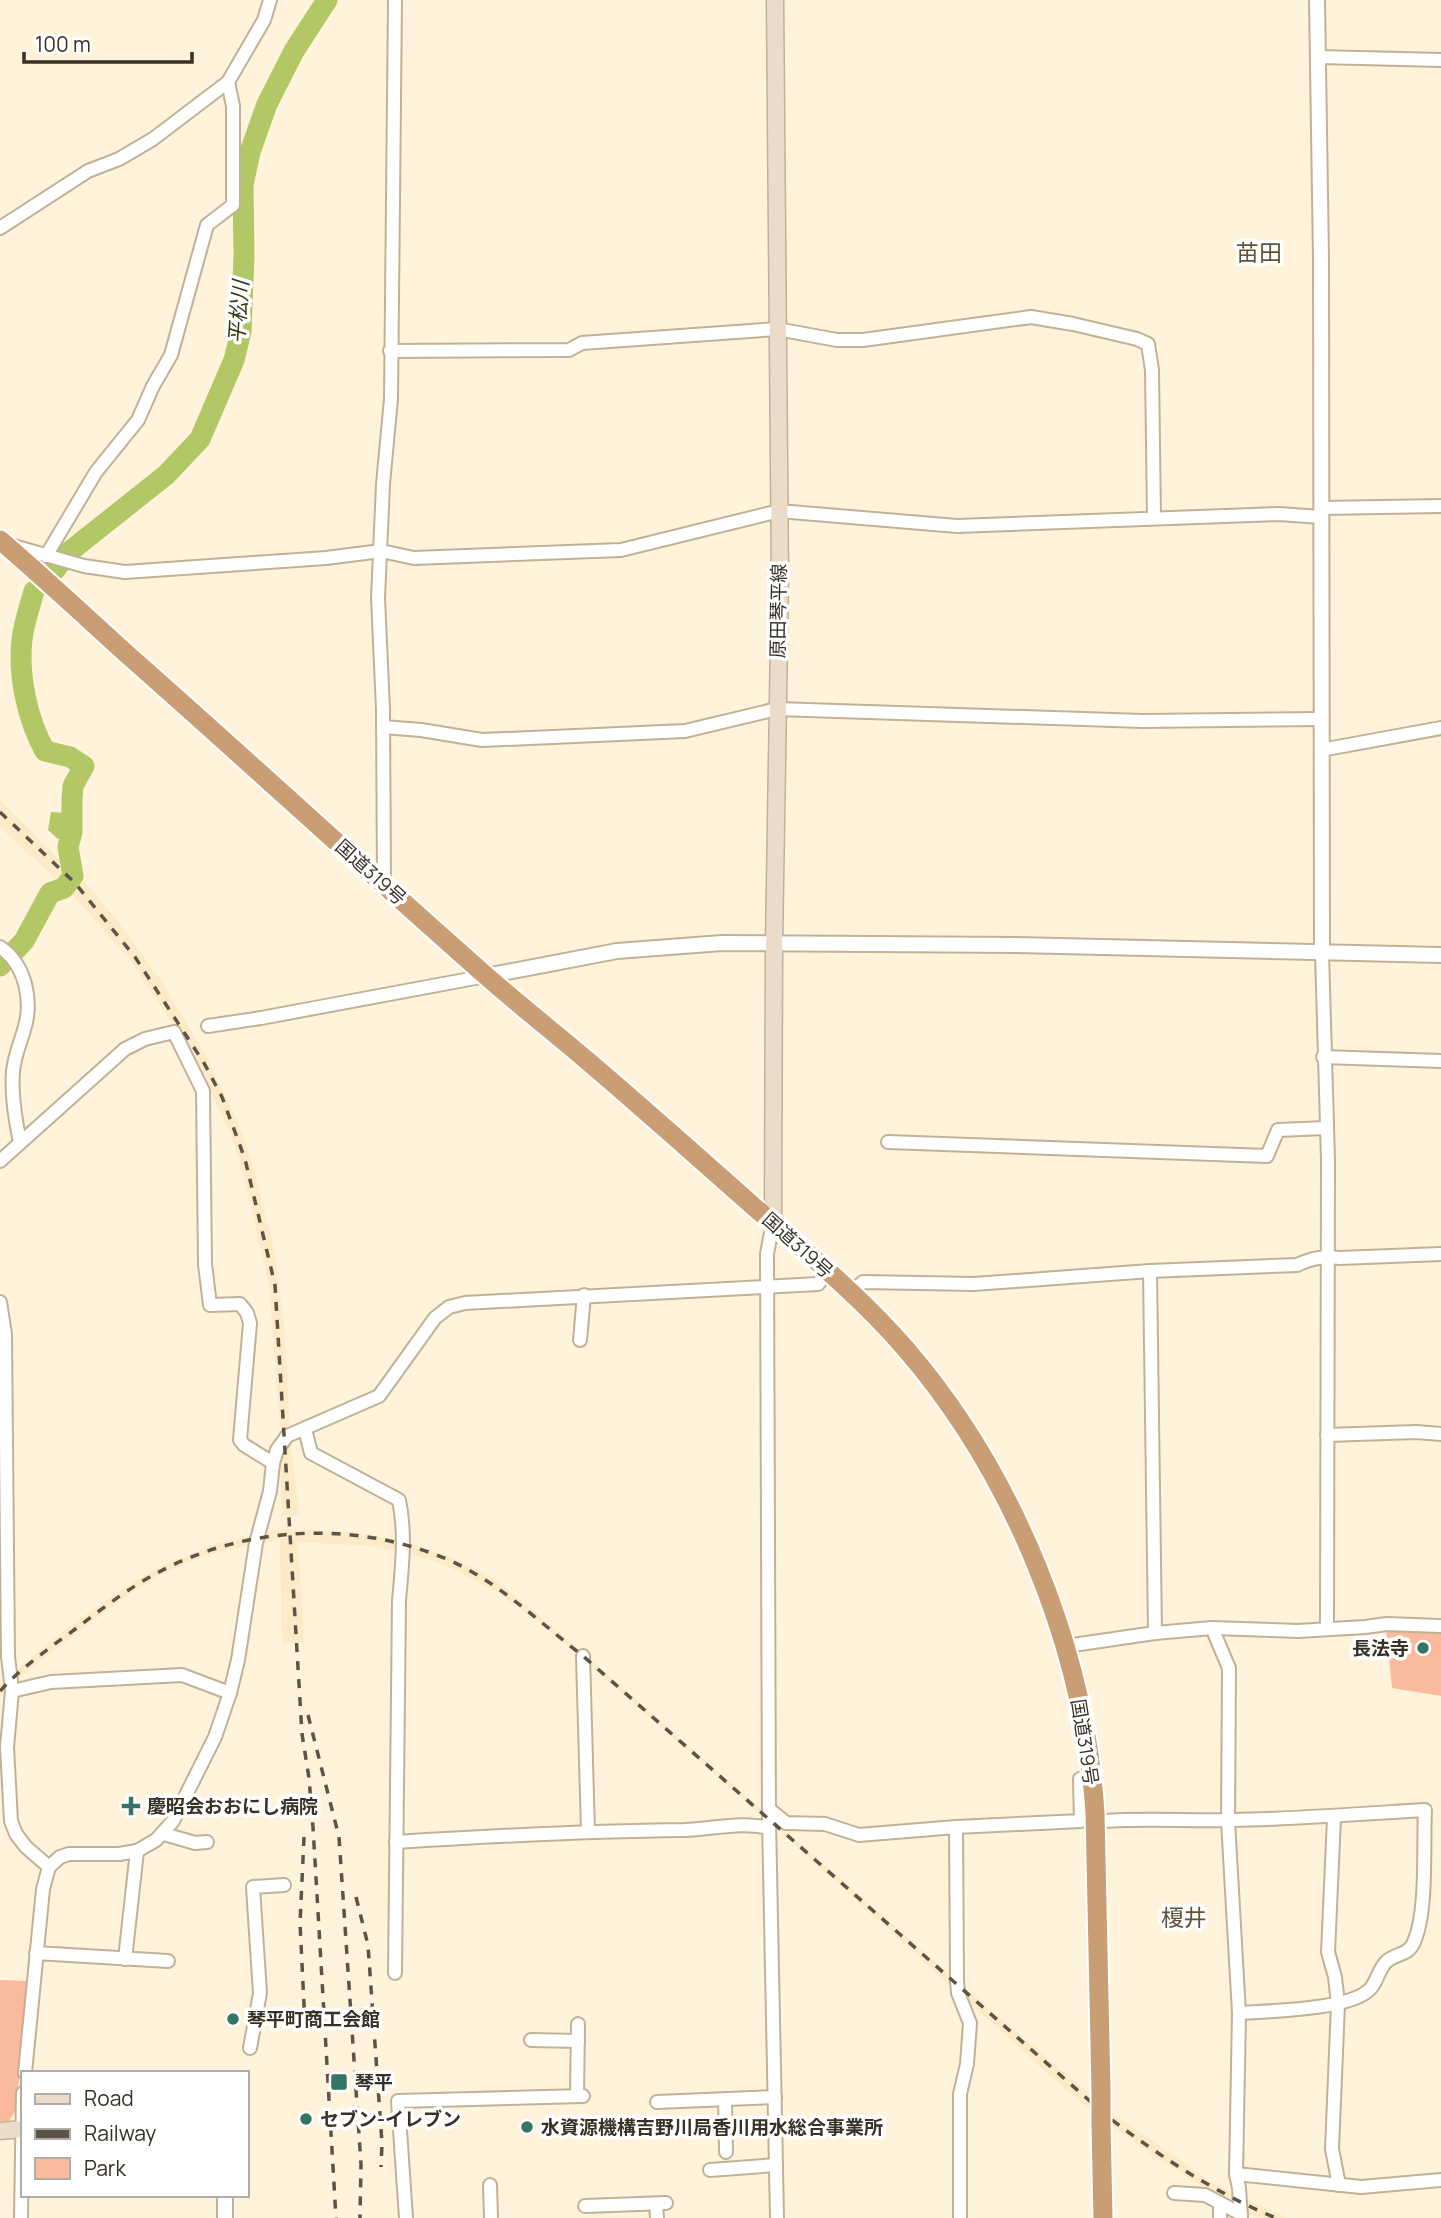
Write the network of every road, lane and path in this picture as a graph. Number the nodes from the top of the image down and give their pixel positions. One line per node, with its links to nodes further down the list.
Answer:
1 (270, 0): 7 (street)
2 (395, 0): 10 (street)
3 (775, 0): 9 (main road, 原田琴平線)
4 (1317, 0): 5 (street)
5 (1319, 57): 6 (street); 13 (street)
6 (1441, 60)
7 (228, 82): 8 (street); 17 (street)
8 (0, 228)
9 (778, 329): 10 (street); 12 (main road, 原田琴平線); 14 (street)
10 (390, 351): 16 (street)
11 (1441, 506): 13 (street)
12 (779, 511): 14 (street); 16 (street); 18 (main road, 原田琴平線)
13 (1321, 513): 14 (street); 19 (street)
14 (1154, 518)
15 (2, 542): 17 (street); 23 (highway, 国道319号)
16 (381, 551): 17 (street); 20 (street)
17 (46, 556)
18 (777, 709): 19 (street); 20 (street); 24 (main road, 原田琴平線)
19 (1321, 719): 22 (street)
20 (383, 727): 23 (street)
21 (1441, 728): 22 (street)
22 (1321, 750): 26 (street)
23 (384, 883): 28 (highway, 国道319号)
24 (774, 945): 26 (street); 28 (street); 37 (main road, 原田琴平線)
25 (0, 947): 32 (street)
26 (1322, 953): 27 (street); 30 (street)
27 (1441, 955)
28 (486, 976): 29 (street); 37 (highway, 国道319号)
29 (208, 1026)
30 (1324, 1057): 31 (street); 33 (street)
31 (1441, 1061)
32 (6, 1071): 34 (street)
33 (1326, 1128): 35 (street); 39 (street)
34 (20, 1142): 36 (street); 50 (street)
35 (888, 1142)
36 (0, 1161)
37 (773, 1222): 40 (highway, 国道319号); 42 (street)
38 (1441, 1254): 39 (street)
39 (1328, 1256): 41 (street); 49 (street)
40 (828, 1271): 42 (street); 43 (highway, 国道319号)
41 (1150, 1271): 43 (street); 54 (street)
42 (767, 1285): 44 (street); 61 (street)
43 (850, 1293): 55 (highway, 国道319号)
44 (584, 1295): 46 (street); 47 (street)
45 (0, 1301): 56 (street)
46 (580, 1340)
47 (305, 1430): 50 (street); 70 (street)
48 (1441, 1434): 49 (street)
49 (1327, 1435): 53 (street)
50 (272, 1463): 59 (street)
51 (1441, 1626): 53 (street)
52 (1212, 1628): 53 (street); 54 (street); 64 (street)
53 (1327, 1629)
54 (1155, 1633): 55 (street)
55 (1066, 1646): 60 (highway, 国道319号)
56 (4, 1656): 58 (street)
57 (583, 1656): 67 (street)
58 (12, 1691): 59 (street); 72 (street)
59 (230, 1693): 68 (street)
60 (1093, 1773): 65 (street); 110 (highway, 国道319号, bridge)
61 (769, 1809): 65 (street); 66 (street)
62 (1334, 1818): 64 (street); 78 (street); 78 (street)
63 (1103, 1821): 64 (street)
64 (1228, 1821): 79 (street)
65 (956, 1827): 109 (street)
66 (769, 1828): 67 (street); 85 (street)
67 (588, 1831): 70 (street)
68 (164, 1834): 69 (street); 71 (street)
69 (207, 1842)
70 (396, 1842): 77 (street)
71 (137, 1851): 72 (street); 75 (street)
72 (49, 1867): 74 (street)
73 (284, 1885): 83 (street)
74 (36, 1953): 75 (street); 84 (street)
75 (125, 1959): 76 (street)
76 (168, 1961)
77 (395, 1973)
78 (1338, 2004): 79 (street); 96 (street)
79 (1239, 2013): 93 (street)
80 (578, 2024): 82 (street)
81 (531, 2040): 82 (street)
82 (578, 2041): 105 (street)
83 (250, 2048)
84 (25, 2071)
85 (775, 2097): 86 (street); 91 (street)
86 (725, 2099): 87 (street); 90 (street)
87 (657, 2102)
88 (21, 2129): 89 (main road)
89 (0, 2131)
90 (726, 2152)
91 (776, 2165): 92 (street); 108 (street)
92 (710, 2170)
93 (1236, 2174): 96 (street); 102 (street)
94 (1441, 2180): 96 (street)
95 (489, 2185): 106 (street)
96 (1339, 2185)
97 (1174, 2193): 100 (street)
98 (21, 2197): 103 (street)
99 (225, 2197): 104 (street)
100 (1220, 2203): 102 (street); 111 (street)
101 (585, 2206): 107 (street)
102 (1241, 2216)
103 (21, 2218)
104 (225, 2218)
105 (406, 2218)
106 (491, 2218)
107 (657, 2218)
108 (777, 2218)
109 (960, 2218)
110 (1103, 2218)
111 (1220, 2218)

